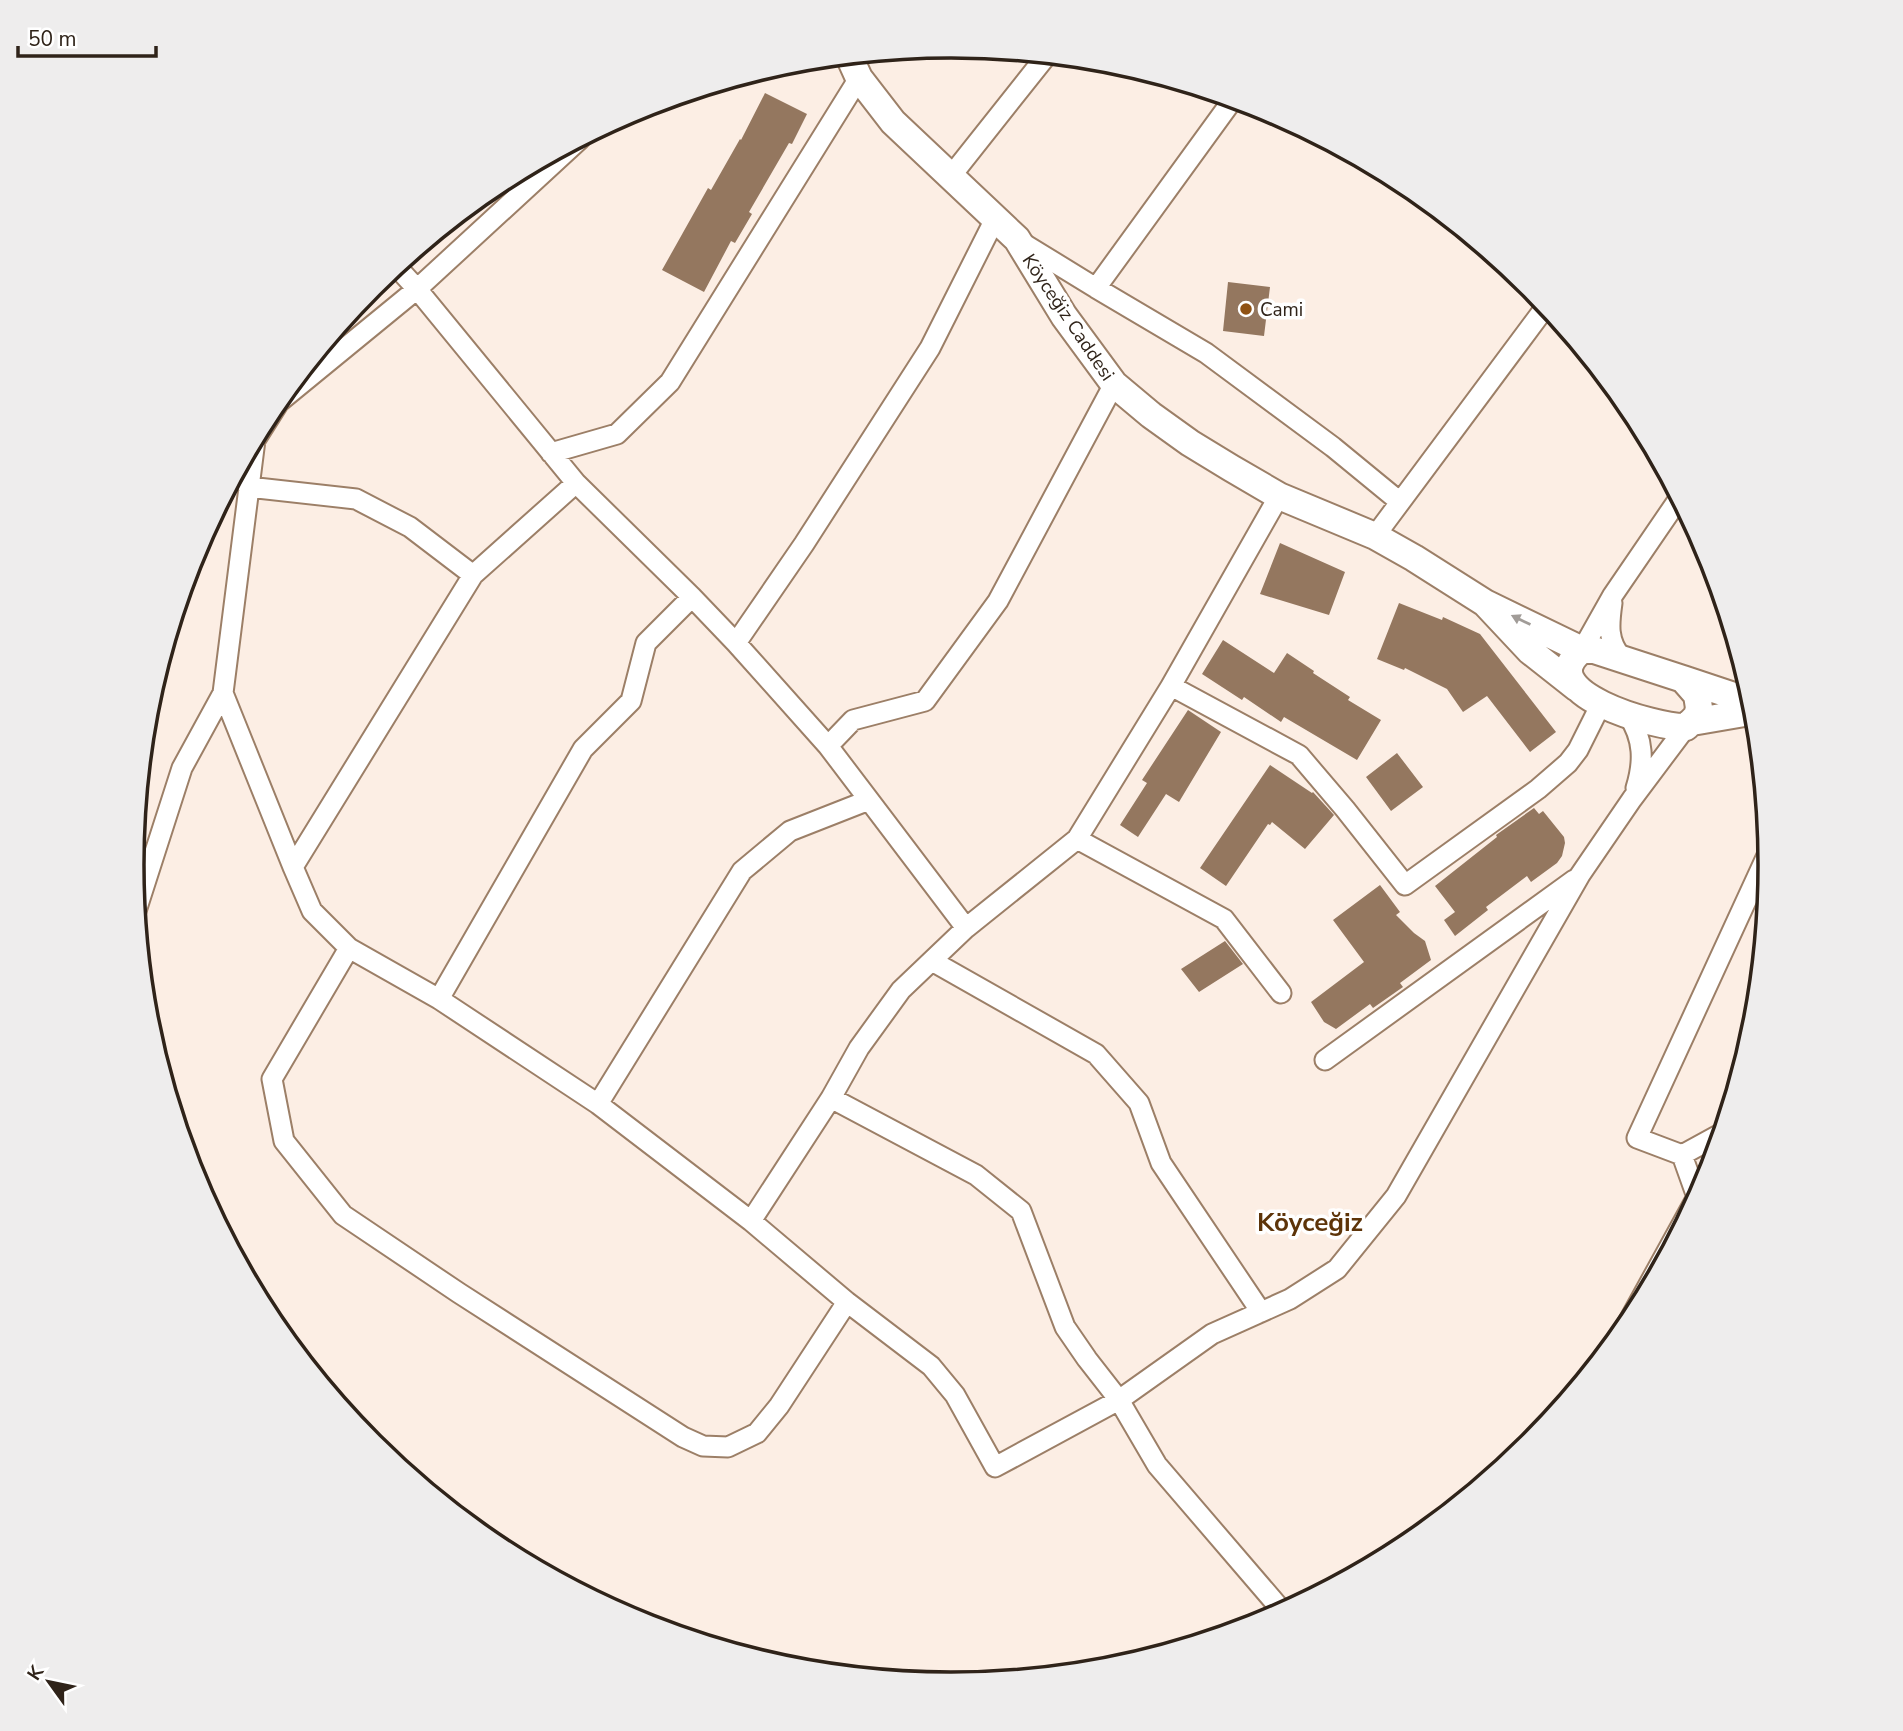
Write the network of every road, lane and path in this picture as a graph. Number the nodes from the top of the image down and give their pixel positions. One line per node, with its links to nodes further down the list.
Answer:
1 (1041, 63): 5 (street)
2 (854, 67): 5 (street, Köyceğiz Caddesi); 14 (street)
3 (1228, 107): 9 (street)
4 (554, 162): 10 (street)
5 (951, 176): 6 (street, Köyceğiz Caddesi)
6 (995, 219): 7 (street, Köyceğiz Caddesi); 26 (street)
7 (1017, 239): 9 (street); 13 (street, Köyceğiz Caddesi)
8 (403, 273): 10 (street)
9 (1096, 288): 19 (street)
10 (417, 289): 12 (street); 14 (street)
11 (1541, 313): 19 (street)
12 (308, 378)
13 (1114, 384): 18 (street, Köyceğiz Caddesi); 38 (street)
14 (551, 453): 16 (street)
15 (252, 463): 17 (street)
16 (576, 483): 22 (street); 24 (street)
17 (248, 487): 22 (street); 32 (street)
18 (1279, 496): 21 (street, Köyceğiz Caddesi); 30 (street)
19 (1400, 502): 21 (street)
20 (1674, 505): 23 (street)
21 (1376, 536): 25 (street, Köyceğiz Caddesi)
22 (473, 575): 42 (street)
23 (1612, 595): 27 (street); 28 (street)
24 (692, 597): 26 (street); 50 (street)
25 (1485, 603): 27 (street, Köyceğiz Caddesi, one-way to 25); 31 (street, Köyceğiz Caddesi)
26 (736, 643): 38 (street)
27 (1582, 650): 28 (street, Köyceğiz Caddesi); 31 (street)
28 (1622, 658): 29 (street, Köyceğiz Caddesi)
29 (1683, 679): 33 (street); 37 (street)
30 (1171, 686): 34 (street); 41 (street)
31 (1577, 688): 34 (street, Köyceğiz Caddesi)
32 (223, 693): 42 (street); 45 (street)
33 (1742, 699)
34 (1601, 704): 36 (street, Köyceğiz Caddesi)
35 (1745, 713): 37 (street)
36 (1628, 715): 37 (street, Köyceğiz Caddesi); 39 (street)
37 (1689, 724): 39 (street)
38 (828, 746): 40 (street)
39 (1632, 799): 44 (street)
40 (869, 800): 46 (street); 53 (street)
41 (1077, 839): 46 (street); 49 (street)
42 (293, 867): 47 (street)
43 (1759, 873): 55 (street)
44 (1580, 875): 51 (street); 59 (street)
45 (144, 885)
46 (966, 928): 48 (street)
47 (349, 948): 50 (street); 58 (street)
48 (932, 961): 52 (street); 59 (street)
49 (1281, 992)
50 (439, 999): 53 (street)
51 (1325, 1060)
52 (831, 1098): 57 (street); 60 (street)
53 (598, 1104): 57 (street)
54 (1711, 1139): 55 (street)
55 (1682, 1155): 56 (street)
56 (1693, 1186)
57 (751, 1221): 58 (street)
58 (847, 1302): 60 (street)
59 (1261, 1312): 60 (street)
60 (1119, 1400): 61 (street)
61 (1276, 1605)

